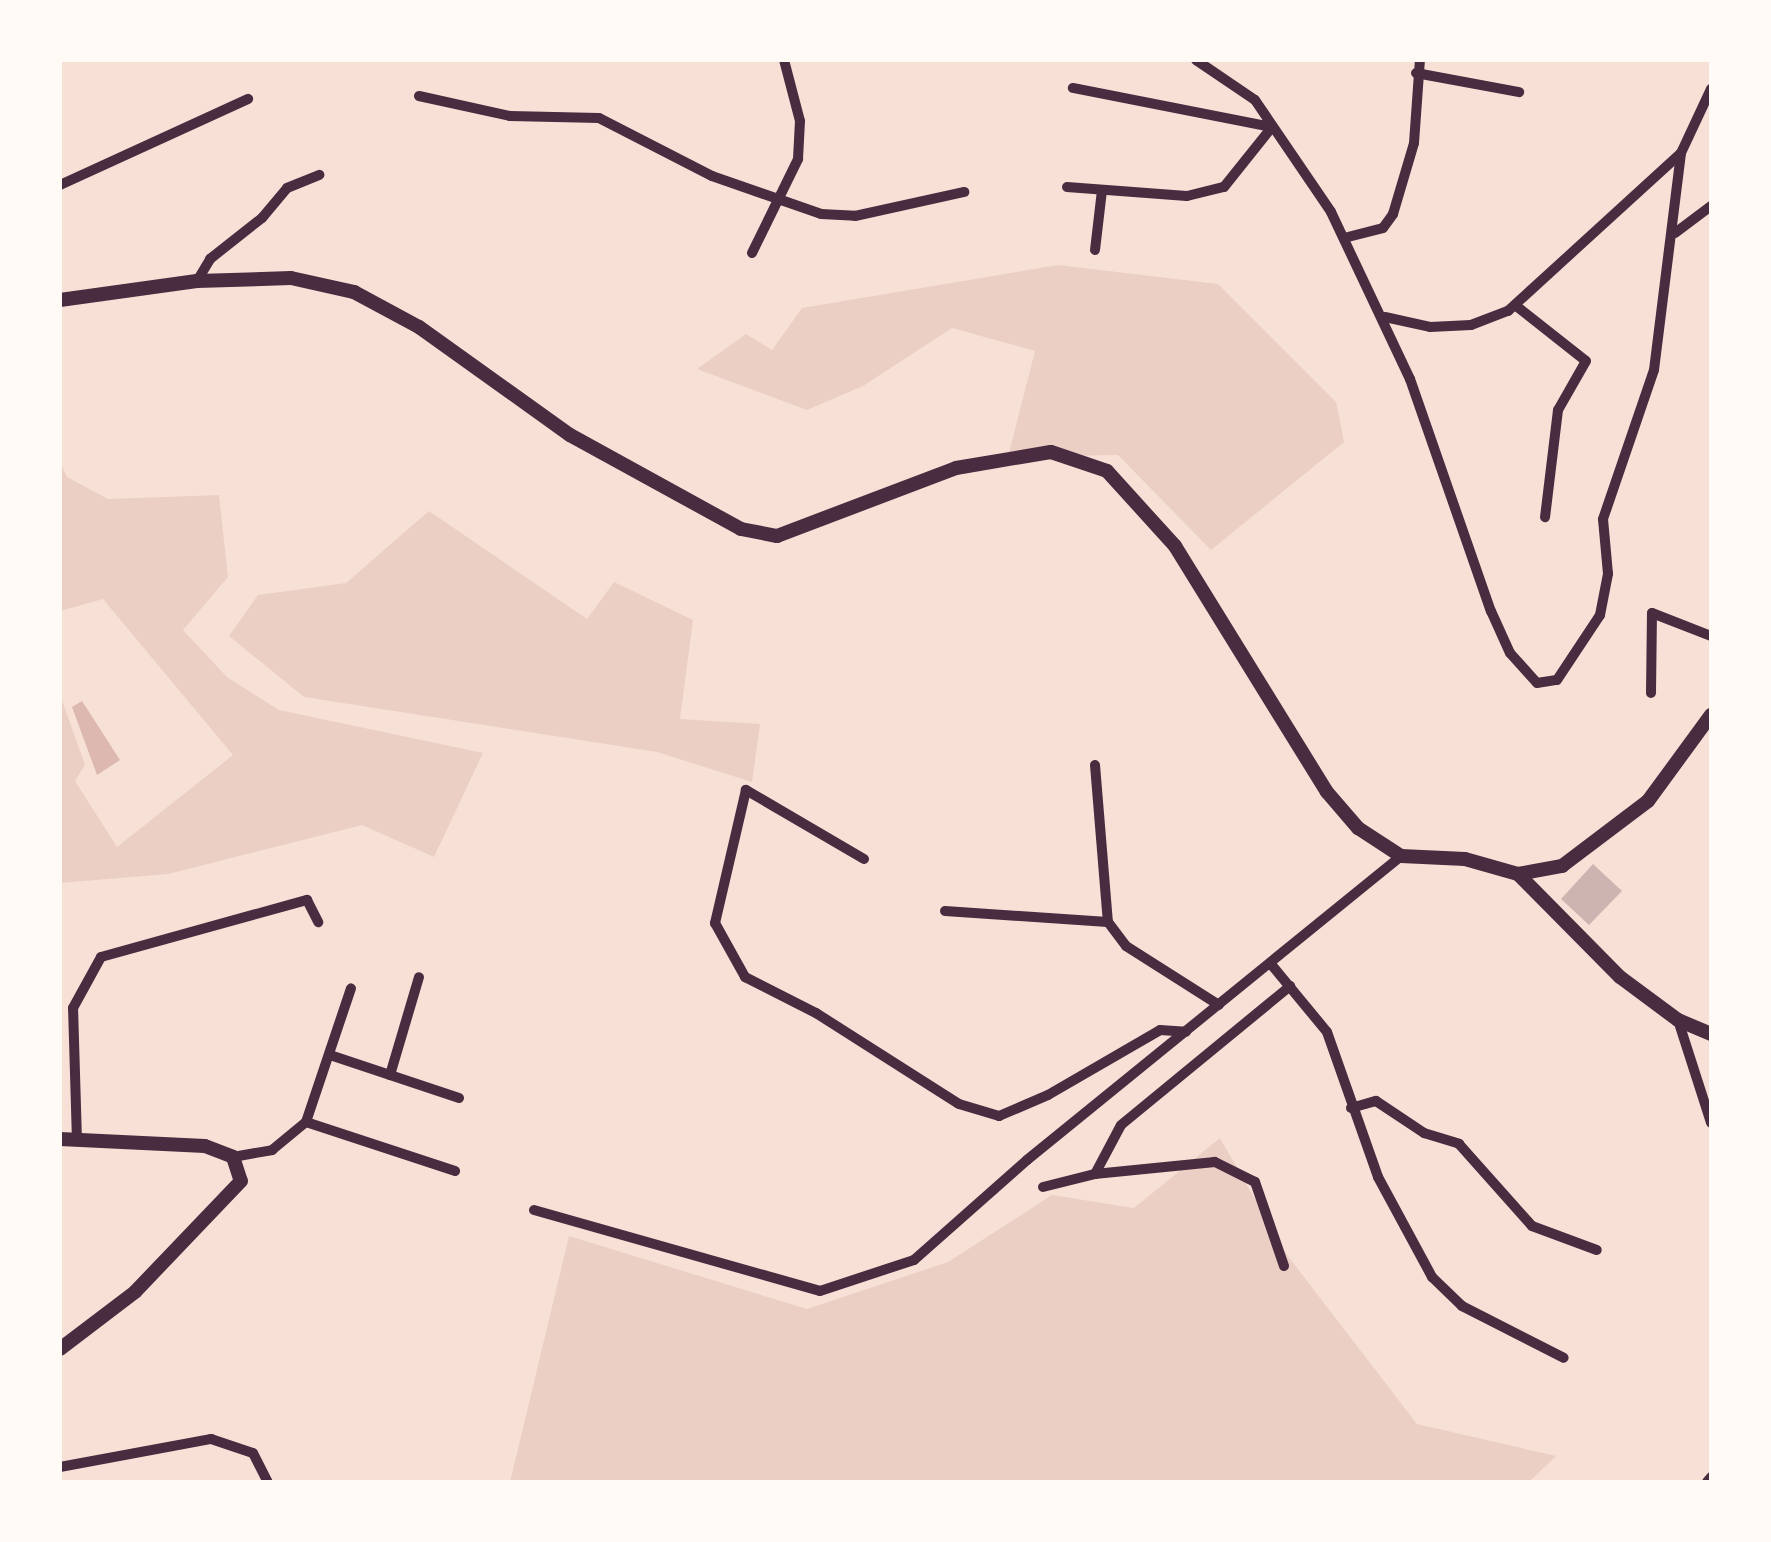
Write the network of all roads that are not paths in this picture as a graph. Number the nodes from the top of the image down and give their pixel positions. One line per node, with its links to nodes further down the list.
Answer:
1 (784, 60): 17 (street)
2 (1196, 60): 10 (street)
3 (1420, 60): 4 (street)
4 (1416, 74): 7 (street); 20 (street)
5 (1073, 88): 10 (street)
6 (1711, 89): 11 (street)
7 (1519, 92)
8 (419, 96): 17 (street)
9 (248, 99): 13 (street)
10 (1272, 127): 15 (street); 20 (street)
11 (1681, 153): 19 (street); 25 (street)
12 (319, 176): 23 (street)
13 (60, 185)
14 (1067, 187): 15 (street)
15 (1102, 190): 21 (street)
16 (964, 192): 17 (street)
17 (780, 202): 22 (street)
18 (1711, 206): 19 (street)
19 (1674, 233): 26 (street)
20 (1344, 238): 26 (street)
21 (1096, 250)
22 (752, 253)
23 (197, 281): 24 (street); 32 (street)
24 (60, 300)
25 (1515, 306): 26 (street); 27 (street)
26 (1385, 317)
27 (1545, 517)
28 (1711, 636): 29 (street)
29 (1651, 693)
30 (1711, 715): 34 (street)
31 (1095, 765): 37 (street)
32 (1401, 856): 34 (street); 38 (street)
33 (864, 859): 44 (street)
34 (1518, 874): 43 (street)
35 (945, 911): 37 (street)
36 (318, 922): 53 (street)
37 (1108, 922): 42 (street)
38 (1270, 963): 40 (street); 42 (street)
39 (419, 977): 47 (street)
40 (1290, 986): 49 (street); 56 (street)
41 (350, 988): 46 (street)
42 (1219, 1005): 44 (street)
43 (1678, 1020): 45 (street); 51 (street)
44 (1186, 1032): 58 (street)
45 (1711, 1034)
46 (330, 1054): 47 (street); 50 (street)
47 (390, 1075): 48 (street)
48 (459, 1098)
49 (1352, 1108): 59 (street); 62 (street)
50 (306, 1122): 54 (street); 55 (street)
51 (1711, 1122)
52 (60, 1140): 53 (street)
53 (77, 1141): 54 (street)
54 (233, 1157): 61 (street)
55 (455, 1171)
56 (1094, 1174): 57 (street); 60 (street)
57 (1042, 1187)
58 (534, 1210)
59 (1597, 1250)
60 (1284, 1266)
61 (60, 1349)
62 (1564, 1358)
63 (60, 1467): 64 (street)
64 (268, 1482)

